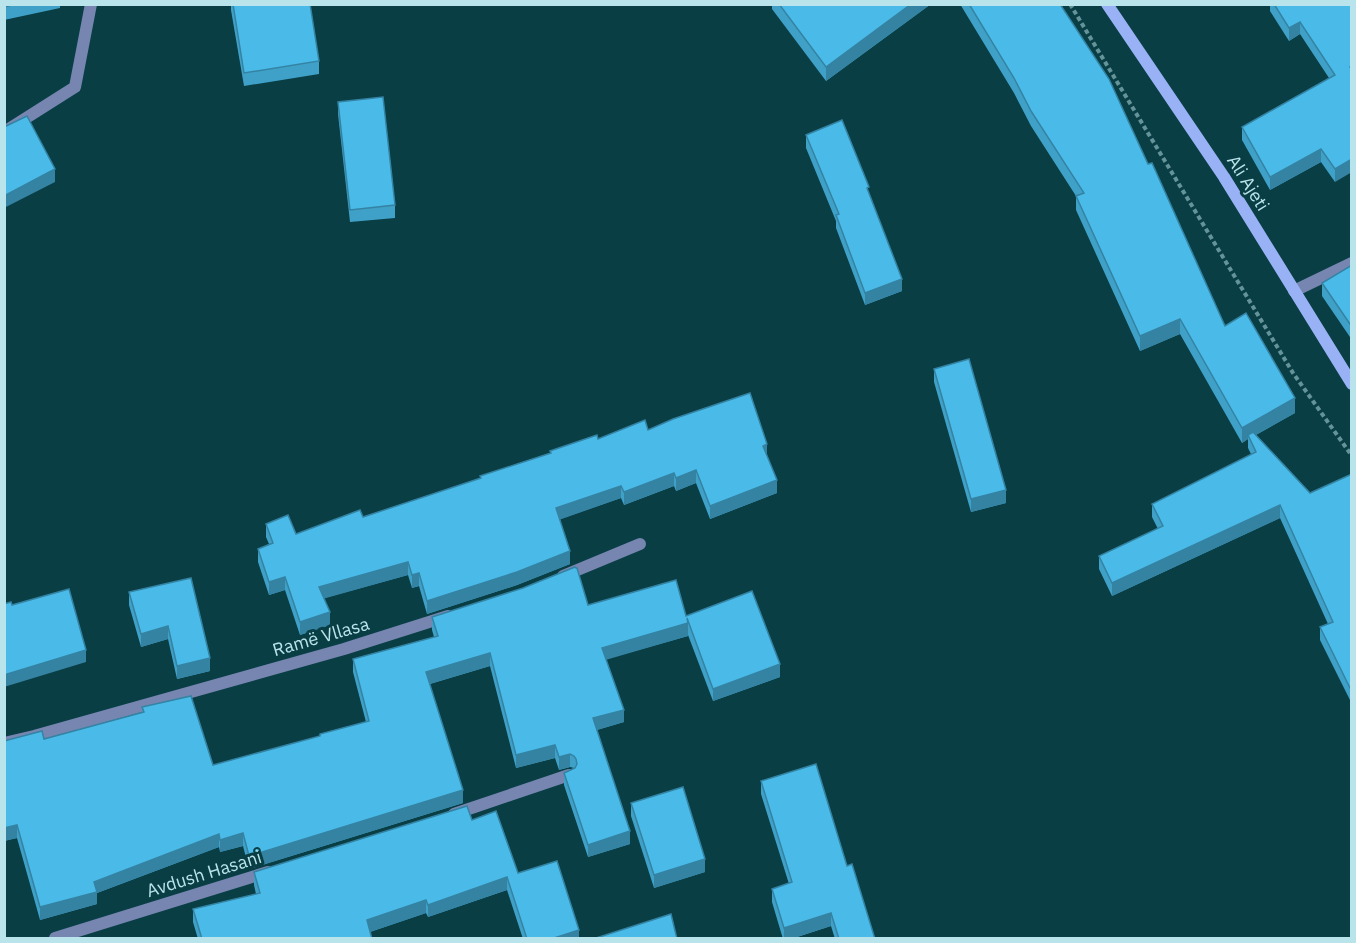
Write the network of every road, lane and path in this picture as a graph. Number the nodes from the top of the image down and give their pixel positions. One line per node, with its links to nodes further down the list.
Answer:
1 (91, 4): 4 (street)
2 (1070, 4): 8 (path)
3 (1107, 4): 6 (main road, Ali Ajeti)
4 (4, 132)
5 (1352, 263): 6 (street)
6 (1294, 291): 7 (main road, Ali Ajeti)
7 (1352, 384)
8 (1352, 456)
9 (640, 544): 10 (street)
10 (553, 580)
11 (454, 614): 12 (street, Ramë Vllasa)
12 (4, 743)
13 (569, 775): 14 (street)
14 (444, 817)
15 (278, 869): 16 (street, Avdush Hasani)
16 (55, 939)

